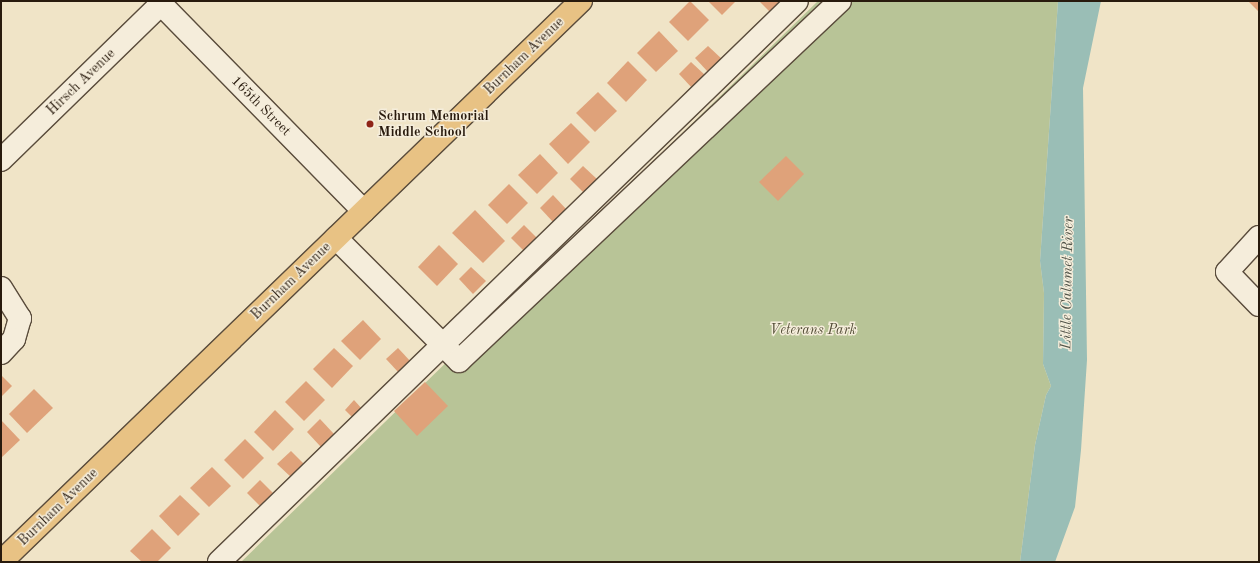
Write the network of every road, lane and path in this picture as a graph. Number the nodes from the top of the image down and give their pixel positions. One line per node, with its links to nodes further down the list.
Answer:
1 (581, 1): 6 (main road, Burnham Avenue)
2 (797, 1): 11 (street)
3 (840, 1): 11 (street)
4 (165, 4): 5 (street, Hirsch Avenue); 6 (street, 165th Street)
5 (1, 160)
6 (364, 211): 8 (main road, Burnham Avenue)
7 (1259, 237): 10 (street)
8 (336, 238): 11 (street); 13 (main road, Burnham Avenue)
9 (1, 288): 12 (street)
10 (1259, 305)
11 (441, 347): 14 (street)
12 (1, 353)
13 (1, 562)
14 (219, 562)

